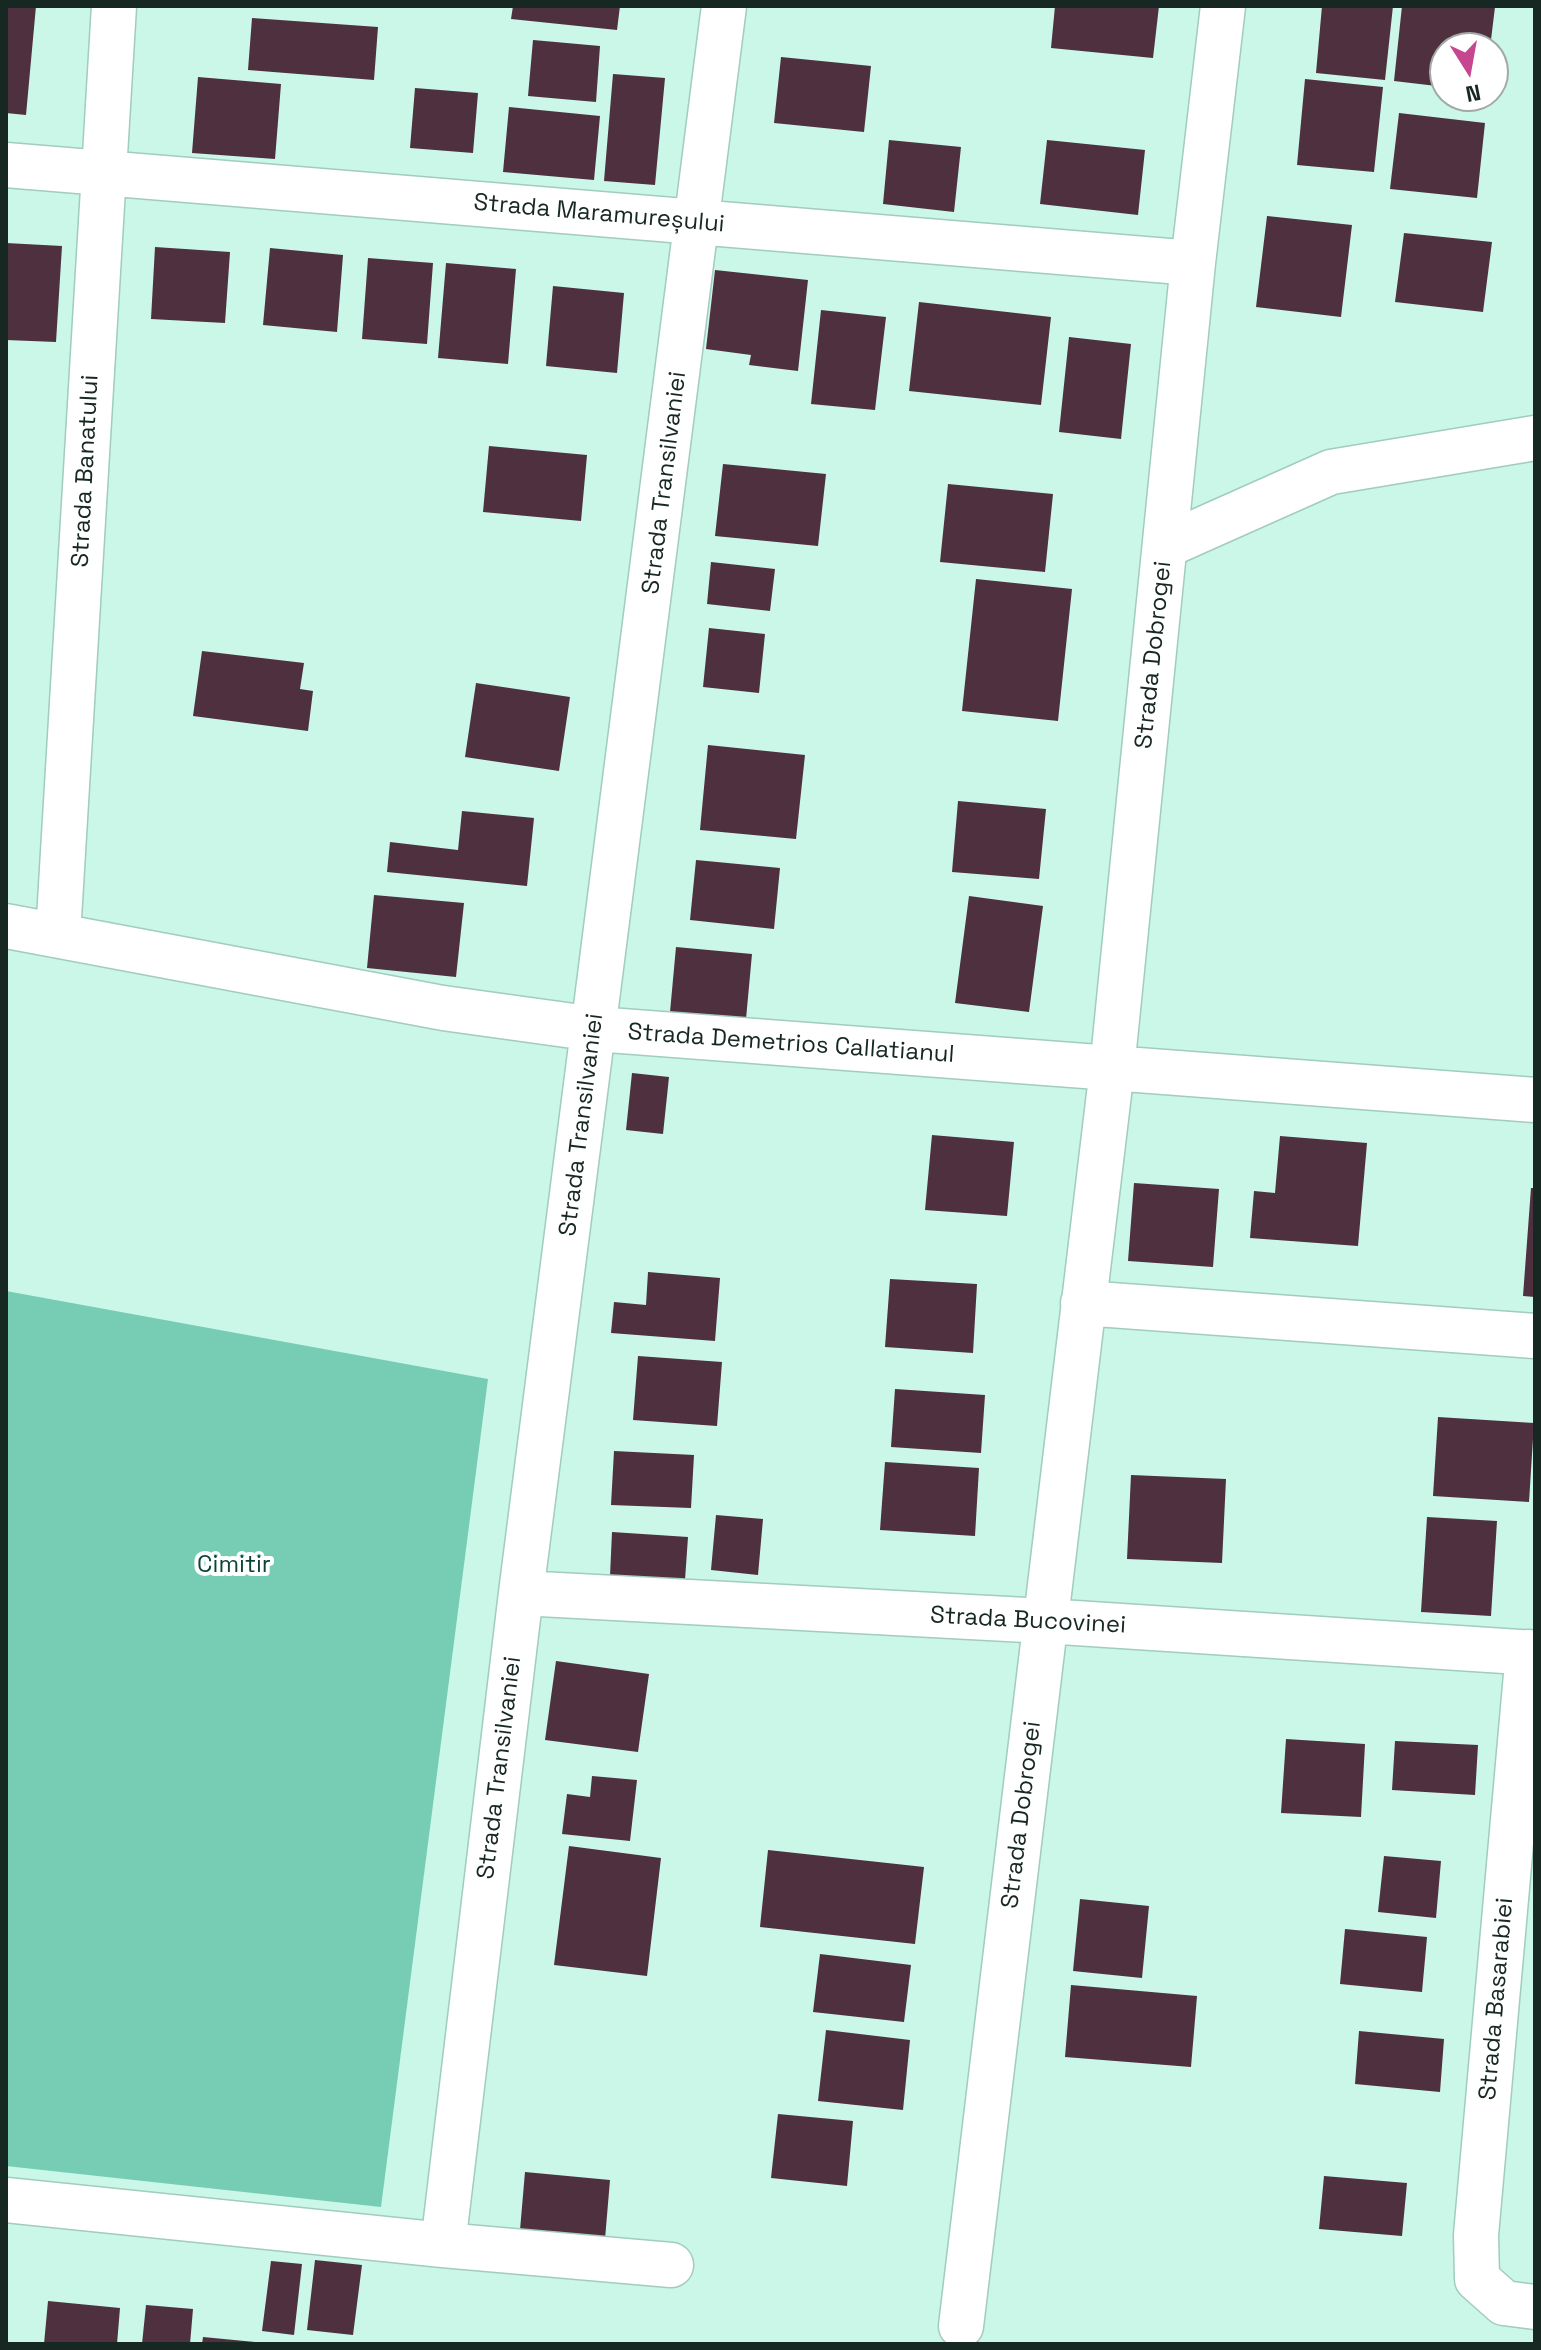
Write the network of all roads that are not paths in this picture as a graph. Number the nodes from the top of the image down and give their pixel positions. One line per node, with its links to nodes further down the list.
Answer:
1 (114, 6): 5 (street, Strada Banatului)
2 (724, 6): 6 (street, Strada Transilvaniei)
3 (1223, 6): 7 (street, Strada Dobrogei)
4 (6, 165): 5 (street, Strada Maramureșului)
5 (104, 172): 6 (street, Strada Maramureșului); 11 (street, Strada Banatului)
6 (698, 222): 7 (street, Strada Maramureșului); 12 (street, Strada Transilvaniei)
7 (1193, 263): 9 (street, Strada Dobrogei)
8 (1535, 438): 9 (street)
9 (1165, 546): 13 (street, Strada Dobrogei)
10 (6, 926): 11 (street, Strada Demetrios Callatianul)
11 (58, 935): 12 (street, Strada Demetrios Callatianul)
12 (595, 1029): 13 (street, Strada Demetrios Callatianul); 17 (street, Strada Transilvaniei)
13 (1112, 1069): 14 (street, Strada Demetrios Callatianul); 15 (street, Strada Dobrogei)
14 (1535, 1100)
15 (1083, 1303): 16 (street); 18 (street, Strada Dobrogei)
16 (1535, 1336)
17 (521, 1593): 18 (street, Strada Bucovinei); 21 (street, Strada Transilvaniei)
18 (1045, 1621): 19 (street, Strada Bucovinei); 24 (street, Strada Dobrogei)
19 (1532, 1653): 23 (street, Strada Basarabiei)
20 (6, 2200): 21 (street)
21 (443, 2245): 22 (street)
22 (671, 2265)
23 (1535, 2307)
24 (961, 2326)

